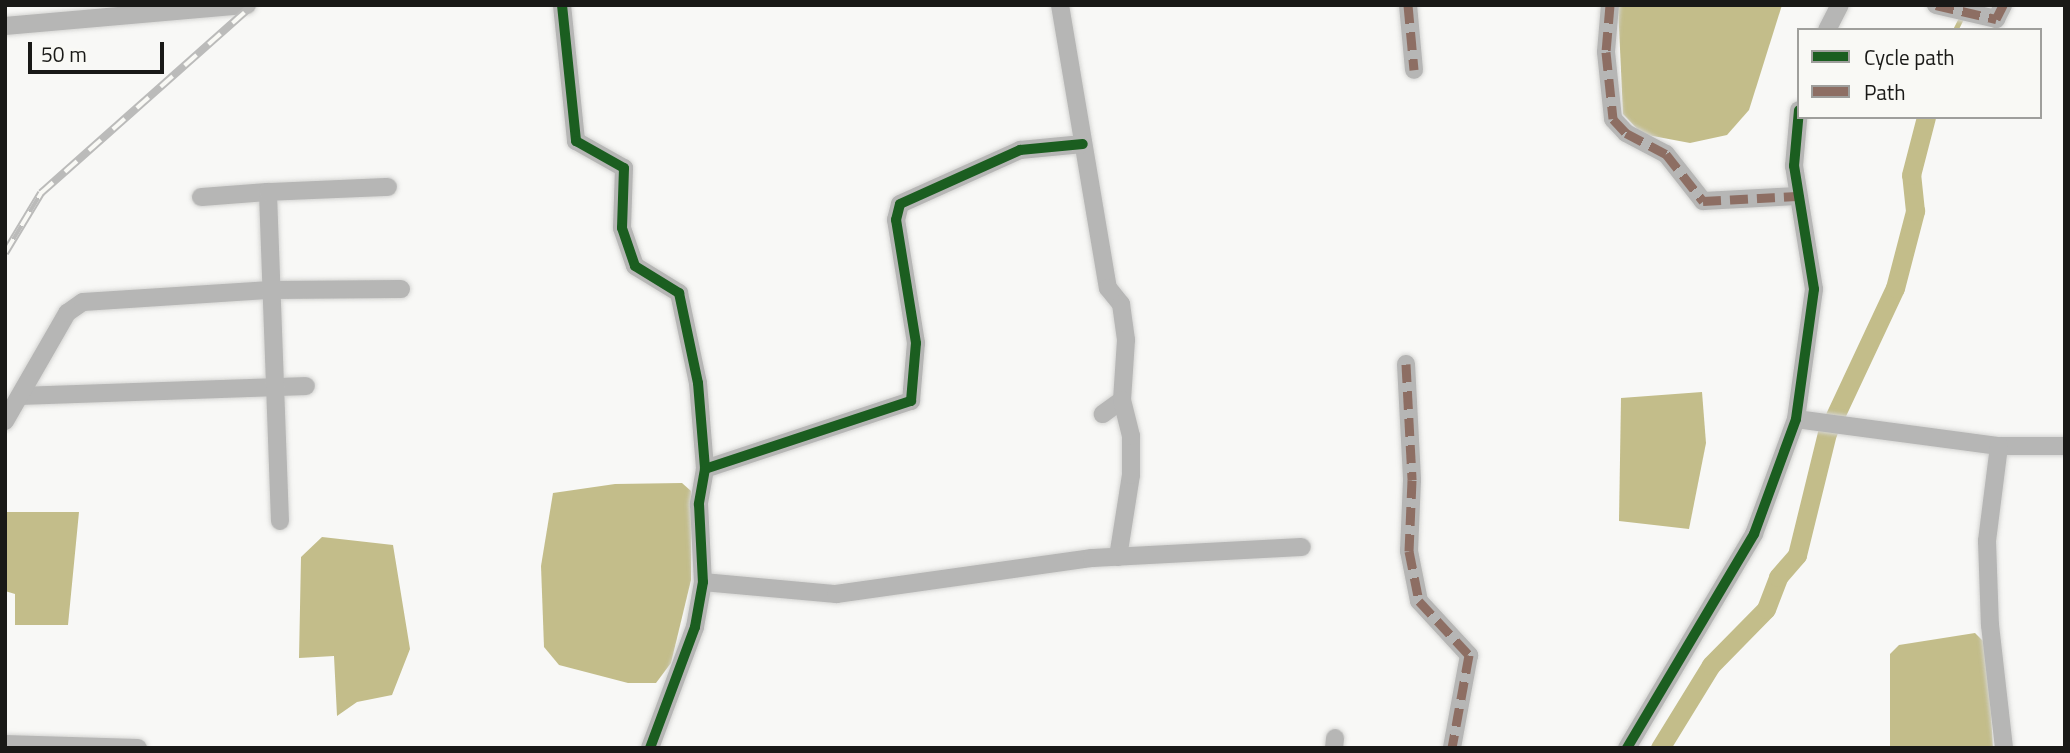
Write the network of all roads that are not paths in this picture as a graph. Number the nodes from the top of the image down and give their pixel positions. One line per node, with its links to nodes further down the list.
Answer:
1 (247, 5): 8 (street)
2 (562, 5): 31 (street)
3 (1060, 5): 14 (street)
4 (1408, 5): 12 (street)
5 (1610, 5): 17 (street)
6 (1840, 5): 11 (street)
7 (1937, 6): 9 (street)
8 (157, 10): 10 (street)
9 (1999, 12)
10 (5, 26)
11 (1828, 28)
12 (1414, 70)
13 (1799, 119): 17 (street)
14 (1083, 144): 25 (street); 31 (street)
15 (388, 187): 16 (street)
16 (268, 192): 18 (street); 20 (street)
17 (1797, 196): 27 (street)
18 (201, 197)
19 (401, 289): 20 (street)
20 (271, 290): 22 (street); 24 (street)
21 (1406, 364): 39 (street)
22 (278, 386): 23 (street); 24 (street); 32 (street)
23 (306, 386)
24 (21, 396): 28 (street)
25 (1122, 400): 26 (street); 34 (street)
26 (1103, 414)
27 (1796, 419): 29 (street); 40 (street)
28 (5, 421)
29 (1999, 446): 30 (street); 41 (street)
30 (2065, 446)
31 (705, 469): 35 (street)
32 (280, 521)
33 (1302, 547): 34 (street)
34 (1118, 557): 35 (street)
35 (704, 582): 38 (street)
36 (5, 744): 37 (street)
37 (138, 748)
38 (650, 748)
39 (1451, 748)
40 (1627, 748)
41 (2004, 748)

